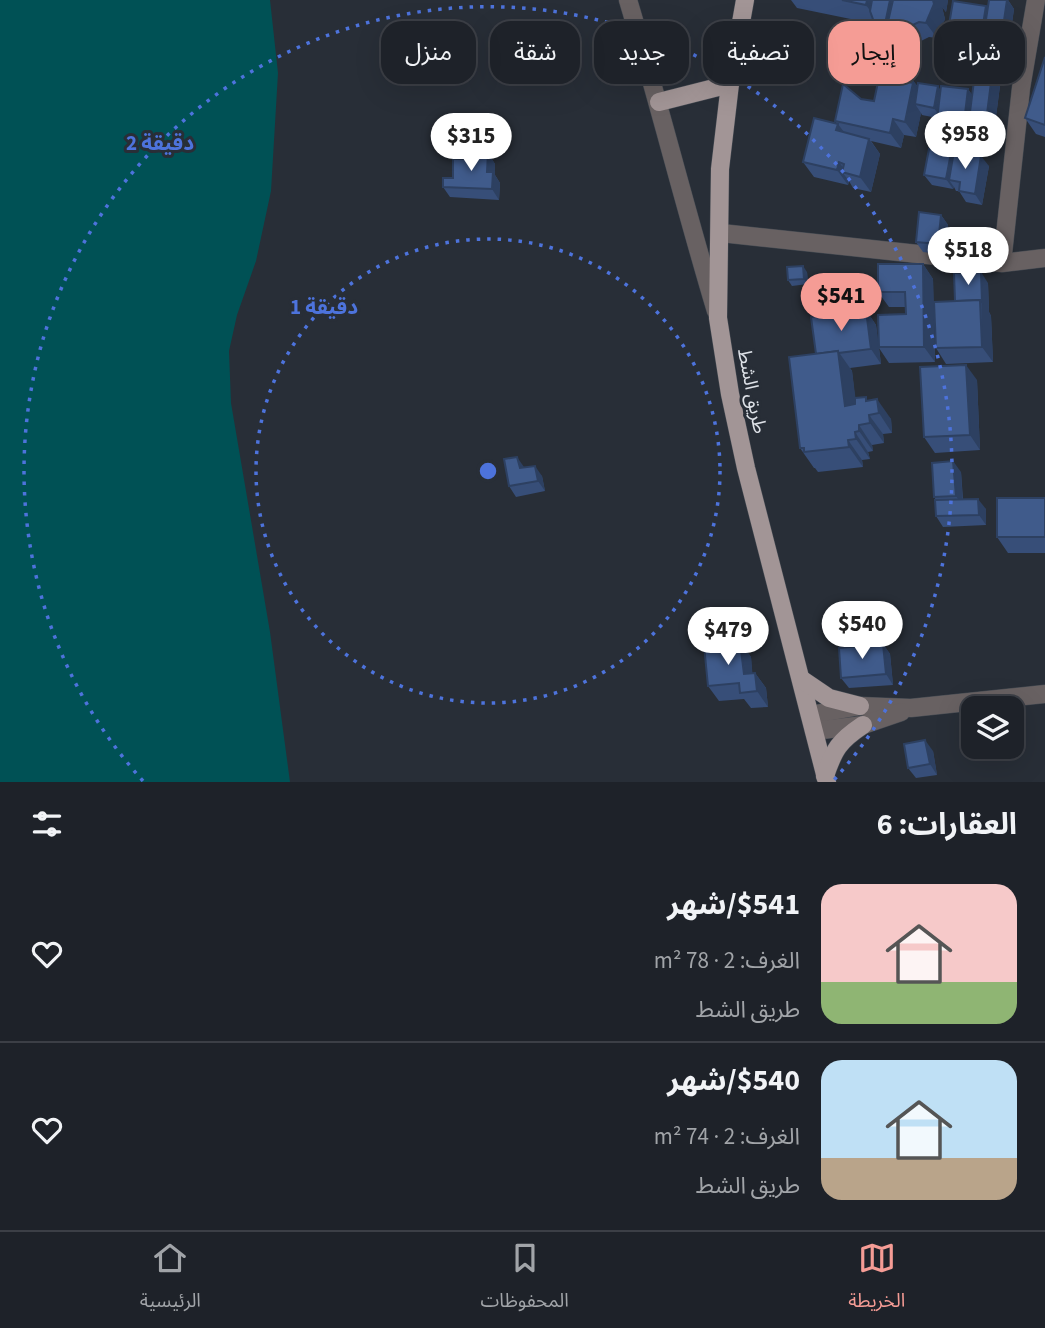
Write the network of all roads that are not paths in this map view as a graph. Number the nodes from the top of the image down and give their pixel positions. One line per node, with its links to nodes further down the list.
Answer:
1 (628, 0): 6 (street)
2 (745, 0): 4 (main road, طريق الشط)
3 (1036, 0): 9 (street)
4 (741, 21)
5 (730, 84): 6 (main road); 7 (main road, طريق الشط)
6 (659, 102): 10 (street)
7 (721, 233): 9 (street); 10 (main road, طريق الشط)
8 (1045, 258): 9 (street)
9 (1002, 263)
10 (718, 318): 11 (main road, طريق الشط)
11 (800, 679): 13 (main road); 15 (main road, طريق الشط)
12 (1045, 694): 14 (street)
13 (860, 706): 14 (street); 15 (street)
14 (911, 708): 16 (street)
15 (812, 723): 16 (street); 17 (main road, طريق الشط)
16 (863, 725): 17 (main road)
17 (826, 779)

